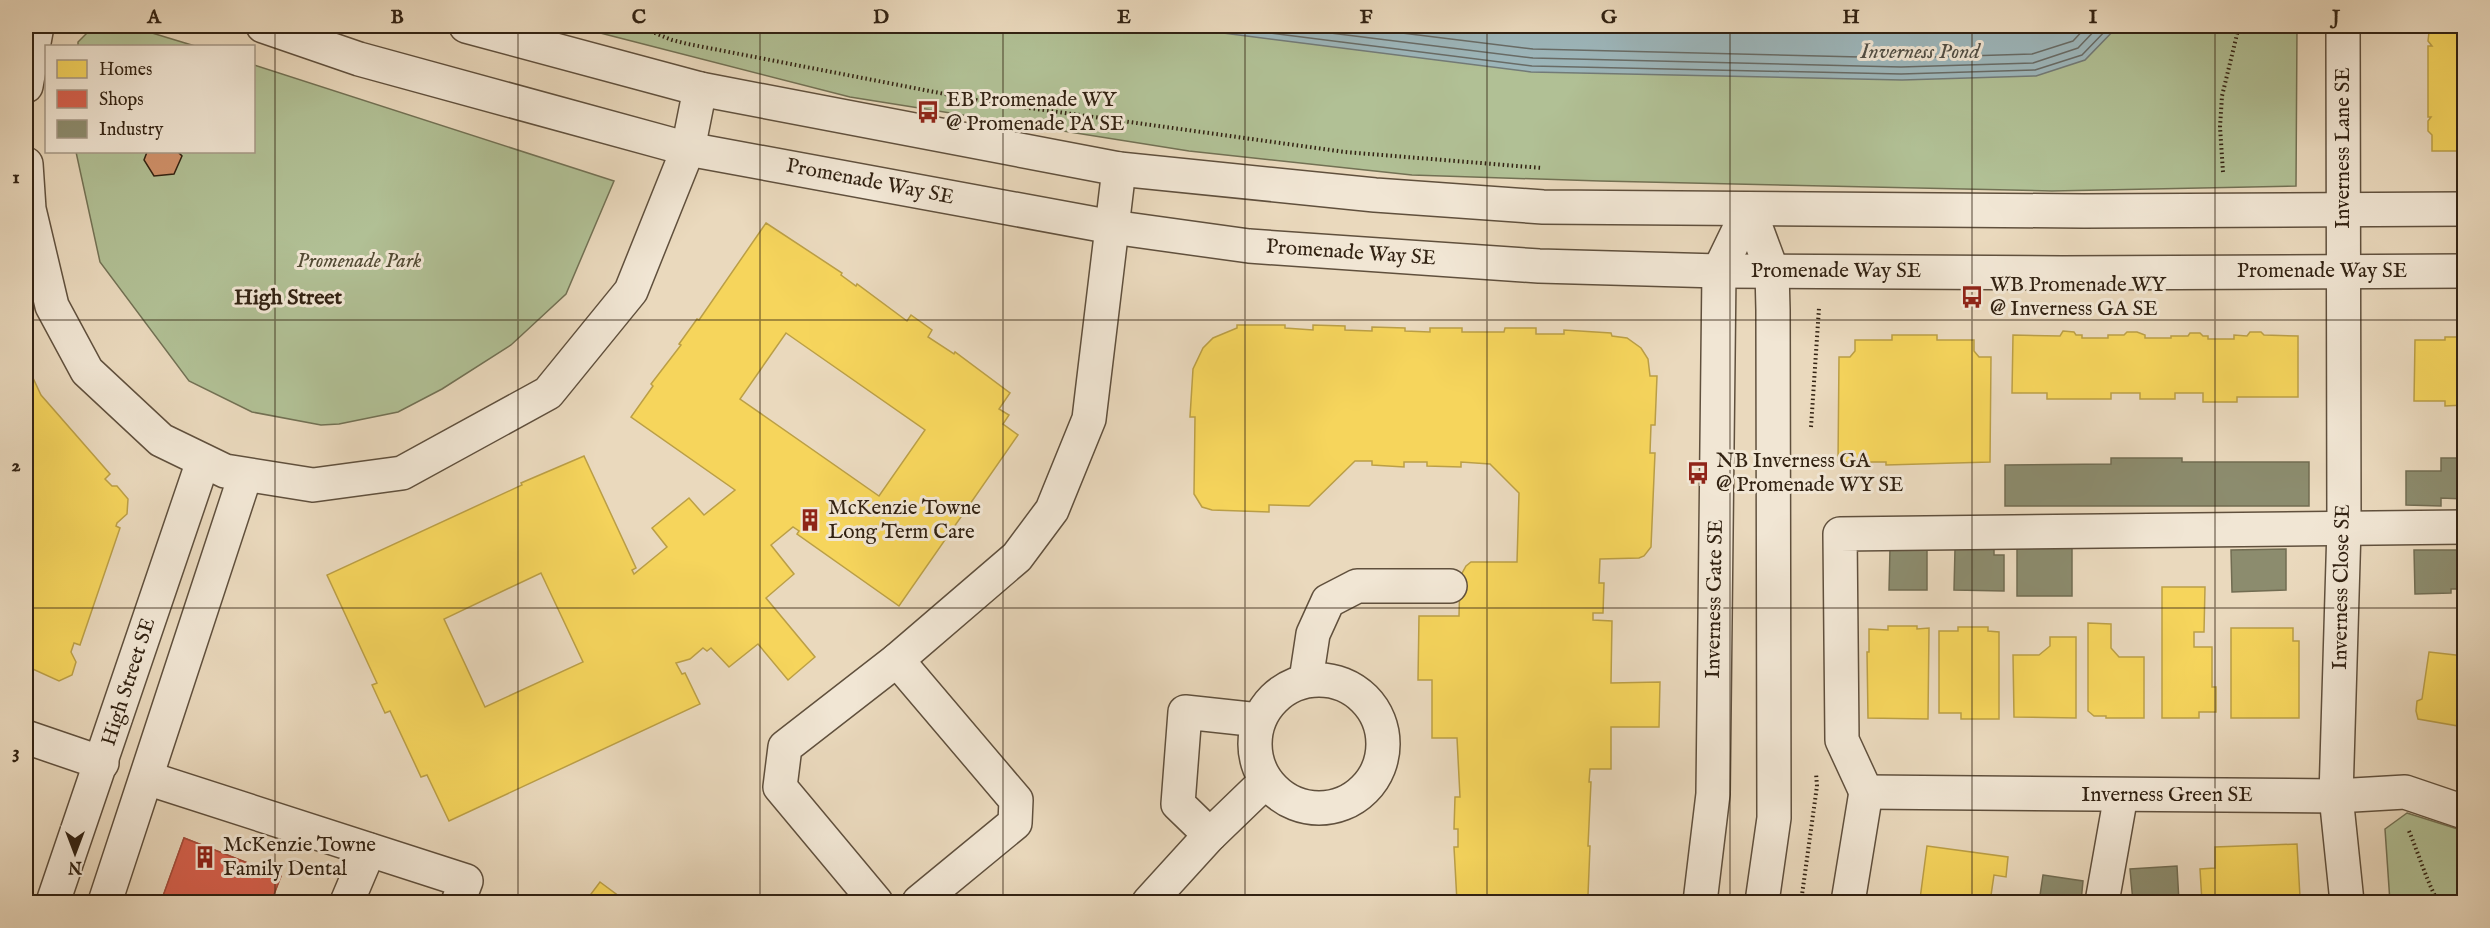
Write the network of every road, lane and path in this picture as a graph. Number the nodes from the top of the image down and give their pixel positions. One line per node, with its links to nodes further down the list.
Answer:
1 (37, 26): 7 (street)
2 (263, 26): 9 (street, Promenade Way SE)
3 (466, 26): 8 (street)
4 (638, 26): 12 (path)
5 (2239, 26): 13 (path)
6 (2343, 26): 14 (street, Inverness Lane SE)
7 (26, 86)
8 (700, 89): 9 (street); 11 (street)
9 (688, 148): 17 (street, Promenade Way SE); 23 (street)
10 (26, 164): 22 (street)
11 (1119, 169): 16 (street); 17 (street)
12 (1552, 169)
13 (2223, 172)
14 (2343, 208): 15 (street); 16 (street); 20 (street, Inverness Lane SE)
15 (2464, 208)
16 (1749, 209): 18 (street, Inverness Gate SE); 19 (street)
17 (1112, 227): 18 (street, Promenade Way SE); 27 (street)
18 (1719, 271): 19 (street, Promenade Way SE); 48 (street, Inverness Gate SE)
19 (1773, 271): 20 (street, Promenade Way SE); 49 (street)
20 (2344, 271): 21 (street, Promenade Way SE); 25 (street, Inverness Close SE)
21 (2464, 271)
22 (203, 460): 23 (street); 31 (street, High Street SE)
23 (245, 476): 32 (street)
24 (2464, 527): 25 (street)
25 (2344, 528): 34 (street); 36 (street, Inverness Close SE)
26 (1450, 586): 28 (street)
27 (897, 660): 45 (street); 46 (street)
28 (1306, 680): 29 (street); 33 (street)
29 (1259, 720): 33 (street); 39 (street)
30 (26, 737): 31 (street)
31 (102, 763): 41 (street, High Street SE)
32 (147, 778): 40 (street); 42 (street)
33 (1266, 781): 39 (street)
34 (1866, 792): 35 (street, Inverness Green SE); 50 (street)
35 (2121, 795): 36 (street, Inverness Green SE); 51 (street)
36 (2336, 796): 37 (street, Inverness Green SE); 52 (street, Inverness Close SE)
37 (2464, 812)
38 (2407, 827): 53 (path)
39 (1210, 835): 47 (street)
40 (369, 850): 43 (street); 44 (street)
41 (53, 903)
42 (105, 903)
43 (347, 903)
44 (458, 903)
45 (876, 903)
46 (919, 903)
47 (1149, 903)
48 (1700, 903)
49 (1762, 903)
50 (1848, 903)
51 (2102, 903)
52 (2348, 903)
53 (2438, 903)

